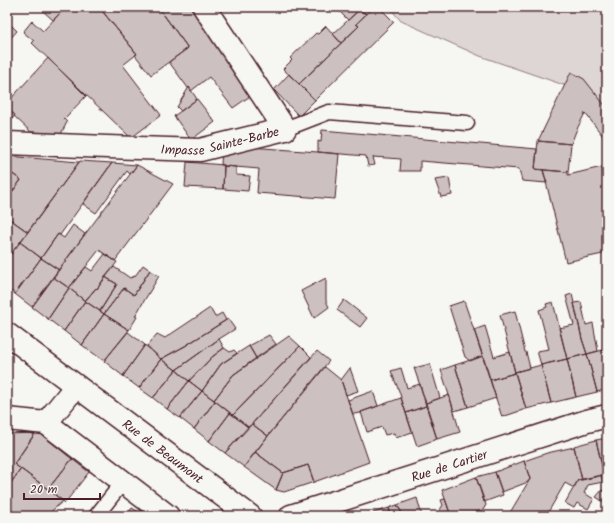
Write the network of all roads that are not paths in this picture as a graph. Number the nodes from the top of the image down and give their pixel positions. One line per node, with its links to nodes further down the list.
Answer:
1 (204, 7): 3 (street, Impasse Sainte-Barbe)
2 (467, 122): 3 (lane)
3 (285, 129): 4 (street, Impasse Sainte-Barbe)
4 (7, 143)
5 (7, 334): 6 (street, Rue de Beaumont)
6 (76, 386): 9 (street); 11 (street, Rue de Beaumont)
7 (607, 416): 14 (street, Rue de Cartier)
8 (7, 419): 9 (street)
9 (46, 423): 10 (street)
10 (123, 482): 12 (lane); 13 (street)
11 (240, 513)
12 (96, 516)
13 (168, 516)
14 (291, 516)

